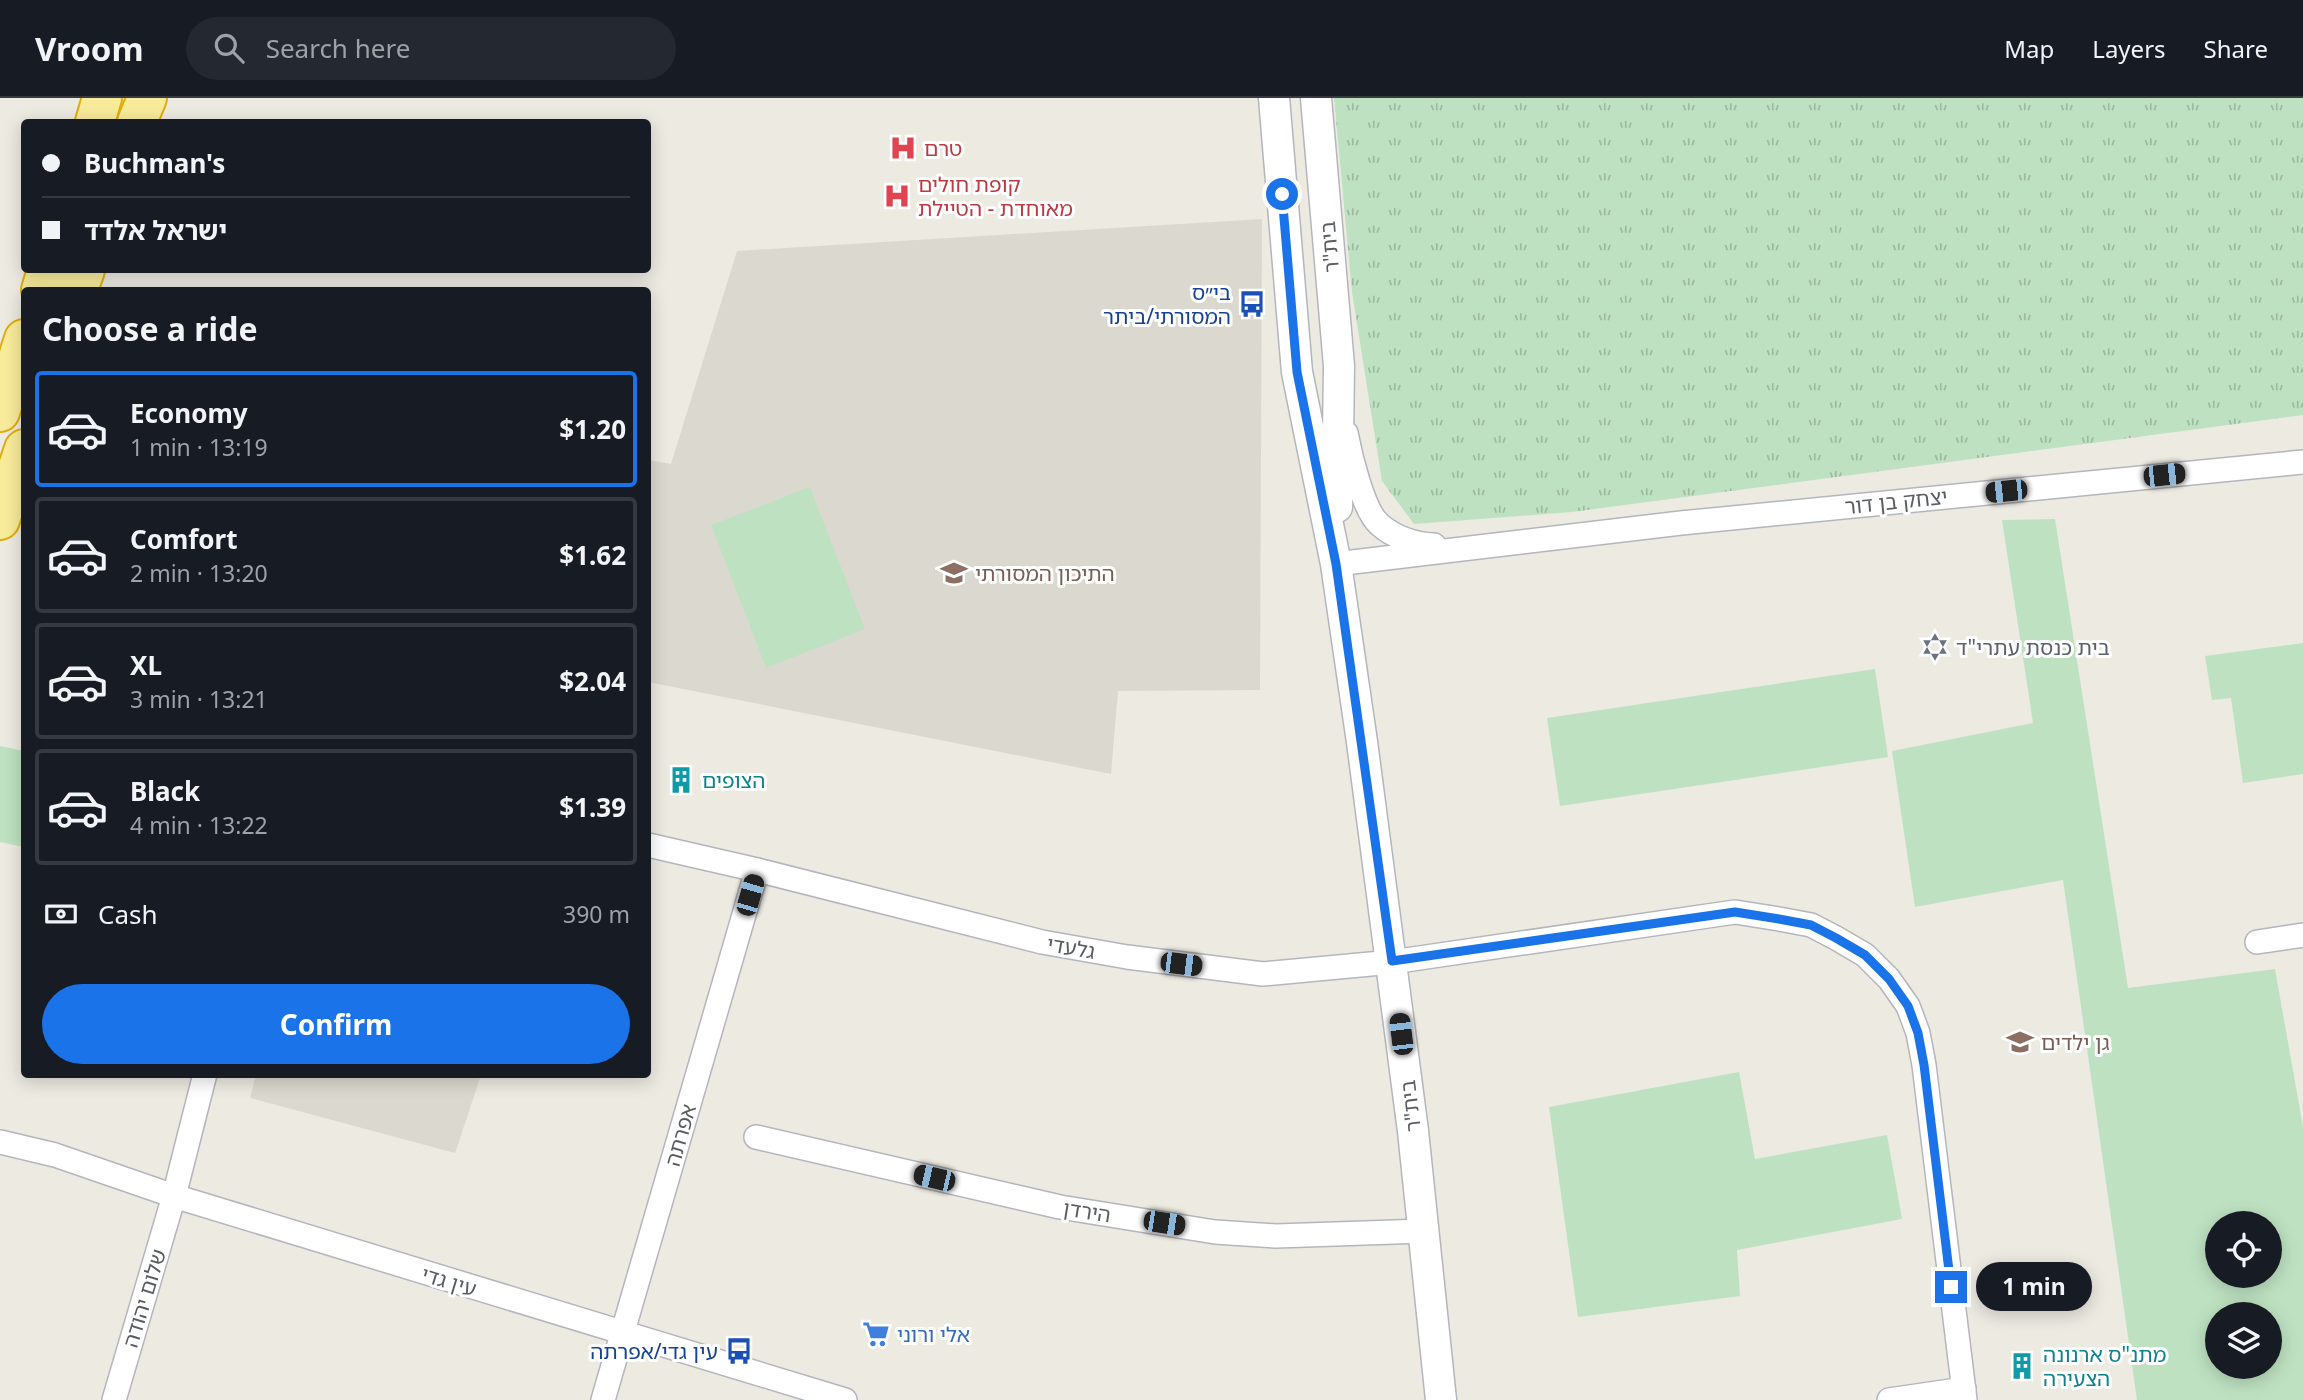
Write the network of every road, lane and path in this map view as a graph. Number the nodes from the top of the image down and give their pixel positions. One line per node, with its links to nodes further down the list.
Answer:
1 (102, 98): 5 (highway)
2 (147, 98): 6 (highway)
3 (1317, 99): 8 (street, בית"ר)
4 (1274, 101): 15 (street, בית"ר)
5 (95, 119)
6 (138, 119)
7 (21, 348): 9 (highway)
8 (1339, 397): 13 (street, בית"ר); 15 (street, בית"ר)
9 (0, 412)
10 (21, 458): 12 (highway)
11 (2303, 462): 14 (street, יצחק בן דור)
12 (0, 520)
13 (1378, 523): 14 (street, יצחק בן דור)
14 (1490, 544): 15 (street, יצחק בן דור)
15 (1336, 564): 20 (street, בית"ר)
16 (651, 846): 17 (street, גלעדי)
17 (757, 870): 20 (street, גלעדי); 28 (street, אפרתה)
18 (2303, 935): 19 (street)
19 (2257, 943)
20 (1392, 961): 27 (street, בית"ר); 29 (street, גלעדי)
21 (204, 1078): 26 (street, שלום יהודה)
22 (0, 1126): 25 (street, עין גדי)
23 (756, 1137): 27 (street, הירדן)
24 (0, 1142): 25 (street, עין גדי)
25 (55, 1155): 26 (street, עין גדי)
26 (174, 1196): 28 (street, עין גדי); 30 (street, שלום יהודה)
27 (1424, 1231): 33 (street, בית"ר)
28 (623, 1334): 31 (street, אפרתה); 32 (street, עין גדי)
29 (1964, 1394): 34 (street)
30 (114, 1400)
31 (603, 1400)
32 (845, 1400)
33 (1441, 1400)
34 (1889, 1400)

